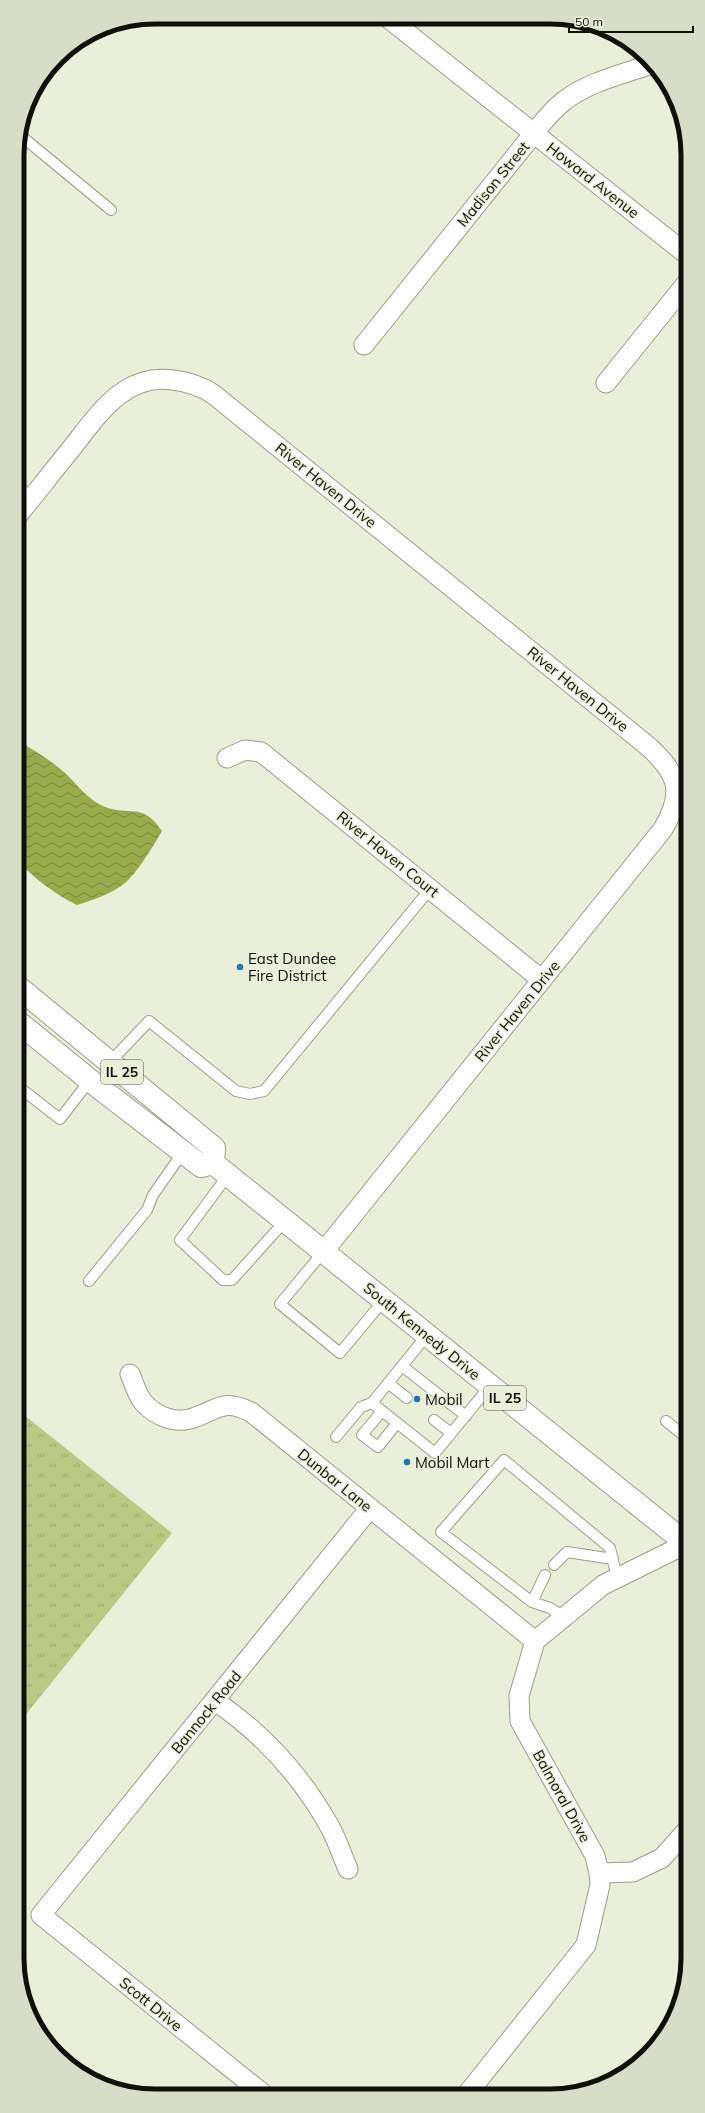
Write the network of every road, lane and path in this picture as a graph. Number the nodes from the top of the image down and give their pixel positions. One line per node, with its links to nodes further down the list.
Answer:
1 (396, 24): 3 (street, Howard Avenue)
2 (646, 66): 3 (street, Madison Street)
3 (534, 133): 6 (street, Howard Avenue); 8 (street, Madison Street)
4 (25, 139): 5 (lane)
5 (111, 210)
6 (681, 249)
7 (681, 290): 9 (street)
8 (364, 345)
9 (606, 383)
10 (25, 492): 13 (street, River Haven Drive)
11 (227, 758): 12 (street, River Haven Court)
12 (430, 889): 13 (street, River Haven Court); 16 (lane)
13 (542, 980): 22 (street, River Haven Drive)
14 (24, 992): 16 (main road, IL 25)
15 (24, 1027): 17 (main road, IL 25)
16 (110, 1062): 20 (main road, IL 25)
17 (90, 1080): 18 (lane); 19 (main road, IL 25)
18 (24, 1092)
19 (184, 1152): 20 (main road, IL 25); 23 (lane)
20 (220, 1169): 21 (main road, South Kennedy Drive / IL 25); 21 (lane)
21 (285, 1221): 22 (main road, South Kennedy Drive / IL 25)
22 (324, 1251): 24 (main road, South Kennedy Drive / IL 25); 24 (lane)
23 (89, 1281)
24 (384, 1300): 25 (main road, South Kennedy Drive / IL 25)
25 (427, 1335): 26 (lane); 29 (main road, South Kennedy Drive / IL 25)
26 (402, 1366): 28 (lane); 33 (lane)
27 (130, 1374): 40 (street, Dunbar Lane)
28 (388, 1383): 30 (lane); 31 (lane)
29 (490, 1386): 33 (lane); 41 (main road, South Kennedy Drive / IL 25)
30 (406, 1398)
31 (372, 1403): 32 (lane); 39 (lane)
32 (382, 1411): 36 (lane); 36 (lane)
33 (466, 1416): 37 (lane)
34 (434, 1420): 37 (lane)
35 (666, 1421): 38 (lane)
36 (397, 1423): 37 (lane)
37 (451, 1433)
38 (681, 1433)
39 (336, 1437)
40 (370, 1508): 49 (street, Dunbar Lane); 50 (street, Bannock Road)
41 (681, 1539)
42 (681, 1547): 46 (street)
43 (613, 1559): 44 (lane); 46 (lane); 47 (lane)
44 (554, 1564)
45 (545, 1575): 47 (lane)
46 (617, 1578): 48 (street)
47 (532, 1602): 48 (lane)
48 (564, 1617): 49 (street)
49 (536, 1641): 53 (street, Balmoral Drive)
50 (215, 1701): 52 (street); 54 (street, Bannock Road)
51 (681, 1837): 53 (street)
52 (348, 1869)
53 (599, 1873): 56 (street, Balmoral Drive)
54 (41, 1915): 55 (street, Scott Drive)
55 (257, 2089)
56 (471, 2089)

